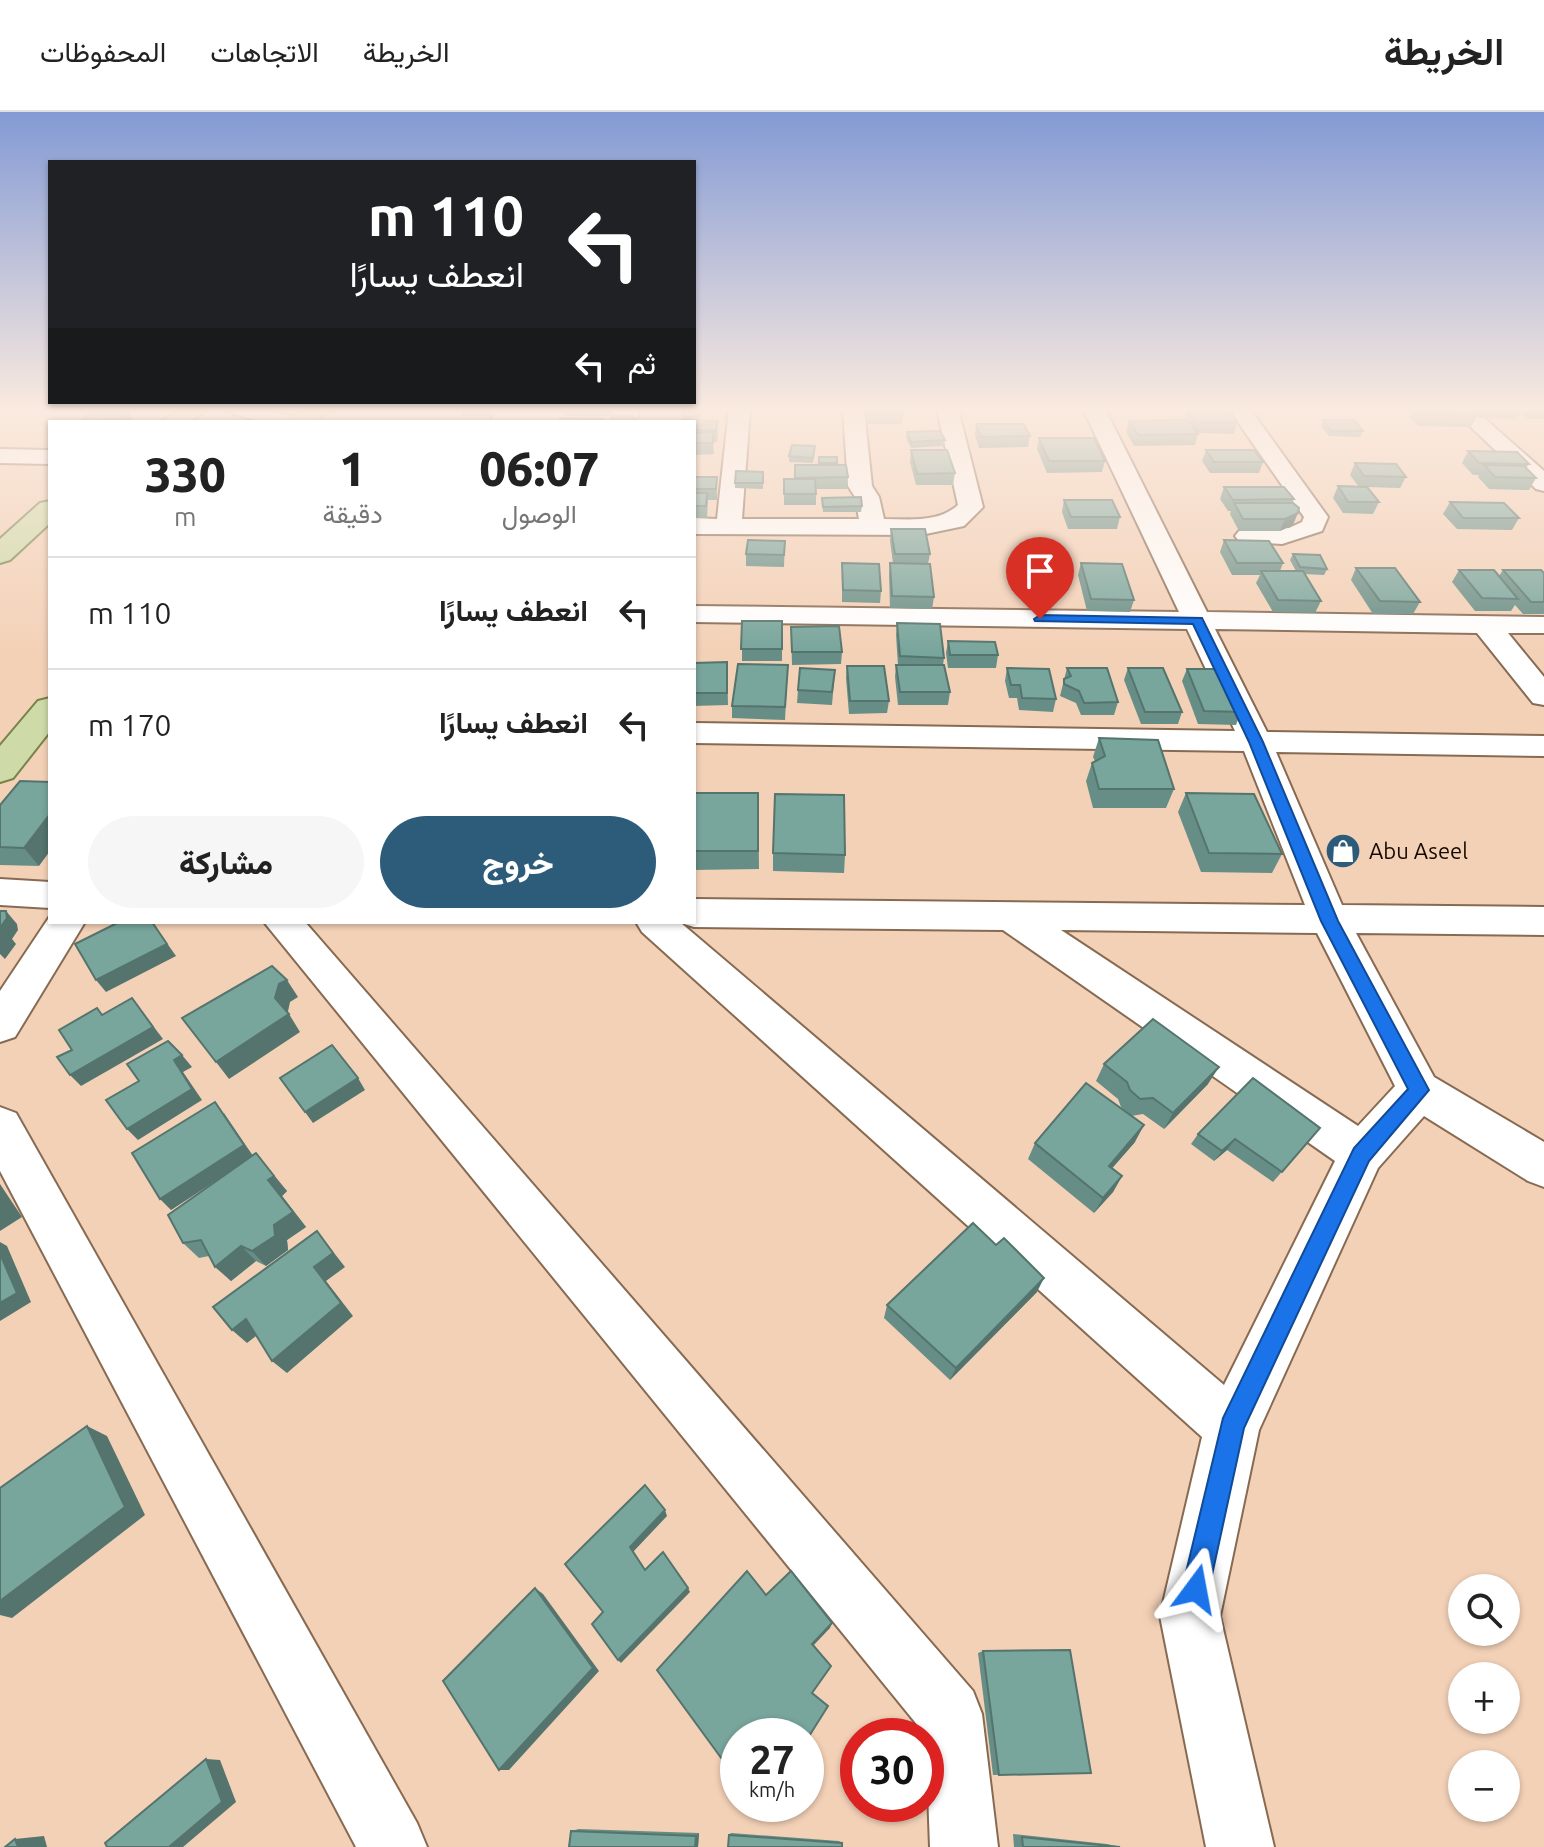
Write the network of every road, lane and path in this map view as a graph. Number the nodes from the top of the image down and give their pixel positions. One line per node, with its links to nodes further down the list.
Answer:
1 (732, 490): 8 (street)
2 (863, 490): 9 (street)
3 (967, 490): 9 (street)
4 (1133, 490): 13 (street)
5 (1297, 490): 10 (street)
6 (48, 511): 11 (main road)
7 (696, 526): 8 (street)
8 (729, 526): 9 (street)
9 (873, 527)
10 (1248, 536)
11 (0, 554)
12 (696, 614): 13 (street)
13 (1197, 621): 14 (street); 19 (street)
14 (1485, 624): 15 (street); 16 (street)
15 (1544, 625)
16 (1544, 696)
17 (46, 718): 21 (main road)
18 (696, 733): 19 (street)
19 (1256, 742): 20 (street); 26 (street)
20 (1544, 746)
21 (0, 770)
22 (0, 892): 23 (street)
23 (48, 895)
24 (696, 913): 25 (street)
25 (1014, 918): 26 (street); 34 (street)
26 (1330, 921): 27 (street); 32 (street)
27 (1542, 922)
28 (65, 924): 31 (street)
29 (285, 924): 38 (street)
30 (657, 924): 36 (street)
31 (0, 1025)
32 (1419, 1090): 34 (street); 35 (street)
33 (0, 1127): 37 (street)
34 (1362, 1154): 36 (street)
35 (1544, 1166)
36 (1232, 1427): 39 (street)
37 (393, 1847)
38 (964, 1847)
39 (1240, 1847)

